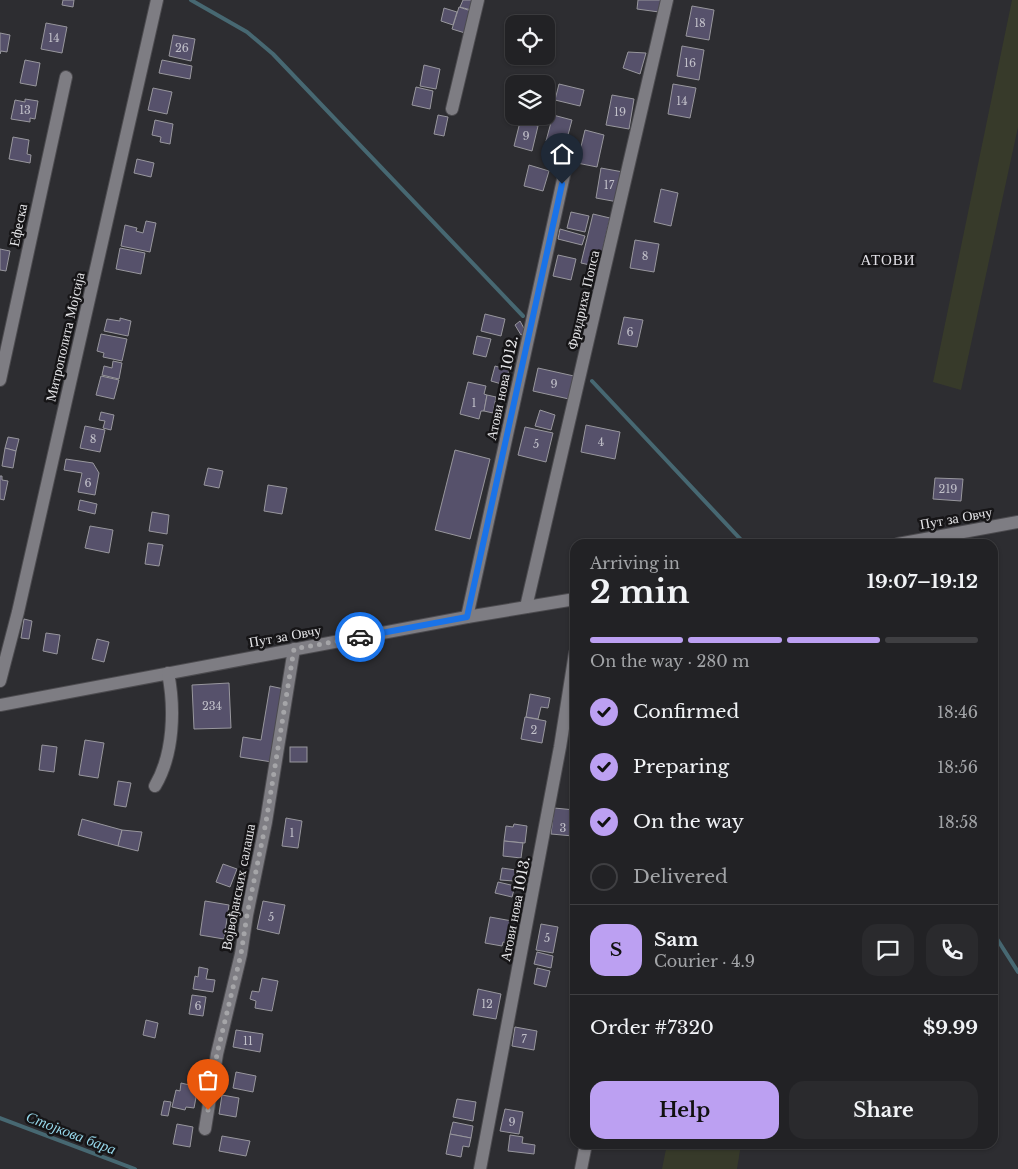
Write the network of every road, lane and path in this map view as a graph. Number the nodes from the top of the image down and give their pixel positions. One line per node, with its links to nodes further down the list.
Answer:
1 (156, 0): 15 (street, Митрополита Мојсија)
2 (478, 0): 5 (street)
3 (667, 0): 11 (street, Фридриха Попса)
4 (66, 76): 7 (street, Ефеска)
5 (452, 109)
6 (566, 166): 12 (street, Атови нова 1012.)
7 (0, 380)
8 (1018, 522): 9 (street, Пут за Овчу)
9 (947, 539)
10 (570, 600): 11 (street, Пут за Овчу)
11 (526, 607): 12 (street, Пут за Овчу)
12 (467, 617): 13 (street, Пут за Овчу)
13 (294, 649): 14 (street, Пут за Овчу); 19 (street, Војвођанских салаша)
14 (168, 673): 17 (street, Пут за Овчу); 18 (street)
15 (0, 681)
16 (570, 685): 21 (street, Атови нова 1013.)
17 (0, 705)
18 (155, 786)
19 (205, 1129)
20 (585, 1149): 22 (street)
21 (480, 1169)
22 (581, 1169)

